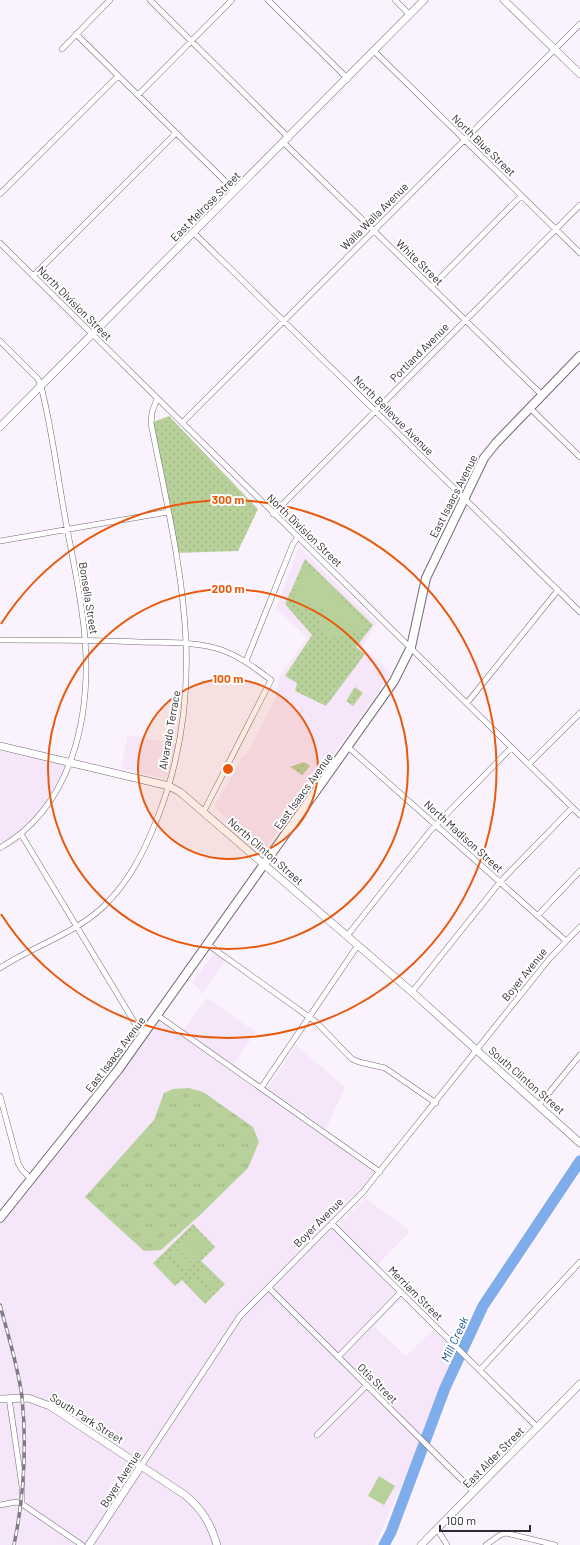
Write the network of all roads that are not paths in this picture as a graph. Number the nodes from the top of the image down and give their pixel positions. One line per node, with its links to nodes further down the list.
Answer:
1 (110, 0): 10 (street)
2 (150, 0): 11 (street, White Street)
3 (232, 0): 11 (street)
4 (268, 0): 17 (street)
5 (395, 0): 8 (street)
6 (424, 0): 8 (main road, East Melrose Street)
7 (504, 0): 13 (main road)
8 (410, 15): 14 (main road, East Melrose Street)
9 (580, 24): 13 (street, Walla Walla Avenue)
10 (76, 34): 12 (street); 16 (street)
11 (192, 41): 18 (street); 20 (street, White Street)
12 (62, 48)
13 (555, 50): 15 (main road); 21 (street, Walla Walla Avenue)
14 (374, 51): 17 (main road, East Melrose Street); 21 (street, North Blue Street)
15 (580, 74)
16 (118, 76): 18 (street); 23 (street)
17 (348, 79): 20 (main road, East Melrose Street)
18 (138, 95): 19 (street)
19 (176, 133): 22 (street); 31 (street)
20 (286, 140): 22 (main road, East Melrose Street); 26 (street, White Street)
21 (464, 140): 24 (street, North Blue Street); 26 (street, Walla Walla Avenue)
22 (235, 192): 28 (main road, East Melrose Street)
23 (0, 194)
24 (521, 196): 27 (street, North Blue Street); 32 (street)
25 (580, 205): 27 (street, Portland Avenue)
26 (374, 230): 32 (street, White Street); 34 (street, Walla Walla Avenue)
27 (556, 230): 30 (street, North Blue Street); 33 (street, Portland Avenue)
28 (194, 233): 34 (street, North Bellevue Avenue); 35 (main road, East Melrose Street)
29 (0, 243): 31 (street, North Division Street)
30 (580, 253)
31 (34, 276): 35 (street, North Division Street)
32 (431, 286): 33 (street, White Street)
33 (465, 320): 39 (street, White Street); 42 (street, Portland Avenue)
34 (284, 321): 42 (street, North Bellevue Avenue); 43 (street, Walla Walla Avenue)
35 (92, 334): 38 (main road, East Melrose Street); 40 (street, North Division Street)
36 (0, 341): 38 (street, Bonsella Street)
37 (580, 356): 39 (main road, East Isaacs Avenue)
38 (41, 386): 44 (main road, East Melrose Street); 49 (street, Bonsella Street)
39 (542, 395): 41 (main road, East Isaacs Avenue)
40 (157, 399): 43 (street, North Division Street); 47 (street, Alvarado Terrace)
41 (530, 408): 45 (street); 46 (main road, East Isaacs Avenue)
42 (375, 411): 46 (street, North Bellevue Avenue); 48 (street, Portland Avenue)
43 (182, 423): 48 (street, North Division Street)
44 (0, 427)
45 (580, 457)
46 (464, 498): 52 (street, North Bellevue Avenue); 57 (main road, East Isaacs Avenue)
47 (168, 512): 49 (street); 56 (street, Alvarado Terrace)
48 (273, 514): 50 (street, North Division Street)
49 (68, 529): 51 (street); 55 (street, Bonsella Street)
50 (298, 536): 57 (street, North Division Street); 58 (street)
51 (0, 541)
52 (558, 590): 53 (street, North Bellevue Avenue); 59 (street)
53 (580, 612)
54 (0, 640): 55 (street)
55 (85, 640): 56 (street); 64 (street, Bonsella Street)
56 (186, 643): 58 (street); 66 (street, Alvarado Terrace)
57 (411, 647): 59 (street, North Division Street); 62 (main road, East Isaacs Avenue)
58 (246, 661): 68 (street)
59 (466, 703): 63 (street, North Division Street)
60 (580, 713): 65 (street)
61 (0, 746): 64 (main road, North Clinton Street)
62 (348, 747): 70 (street, North Madison Street); 73 (main road, East Isaacs Avenue)
63 (511, 748): 65 (street, North Division Street); 70 (street)
64 (70, 762): 66 (main road, North Clinton Street); 71 (street, Bonsella Street)
65 (529, 764): 67 (street, North Division Street)
66 (169, 786): 68 (main road, North Clinton Street); 77 (street, Alvarado Terrace)
67 (572, 808): 69 (street, North Division Street); 75 (street)
68 (204, 811): 73 (main road, North Clinton Street)
69 (580, 815)
70 (436, 825): 75 (street, North Madison Street); 79 (street)
71 (21, 834): 72 (street, Bonsella Street); 77 (street)
72 (0, 848)
73 (265, 864): 79 (main road, North Clinton Street); 81 (main road, East Isaacs Avenue)
74 (580, 871): 76 (street)
75 (500, 882): 76 (street, North Madison Street); 84 (street)
76 (538, 915): 80 (street, North Madison Street)
77 (77, 927): 83 (street, Alvarado Terrace); 87 (street)
78 (580, 927): 80 (street, Boyer Avenue)
79 (347, 936): 82 (main road, North Clinton Street)
80 (566, 940): 88 (street, Boyer Avenue)
81 (207, 944): 85 (main road, East Isaacs Avenue); 86 (street)
82 (358, 945): 84 (main road, North Clinton Street); 86 (street)
83 (0, 968)
84 (412, 992): 88 (main road, North Clinton Street)
85 (157, 1015): 87 (main road, East Isaacs Avenue); 90 (street)
86 (310, 1017): 90 (street); 92 (street)
87 (144, 1033): 96 (main road, East Isaacs Avenue)
88 (477, 1051): 92 (street, Boyer Avenue); 93 (main road, South Clinton Street)
89 (580, 1054): 93 (street)
90 (261, 1088): 95 (street)
91 (0, 1096): 96 (street)
92 (436, 1103): 95 (street, Boyer Avenue)
93 (539, 1105): 94 (main road, South Clinton Street)
94 (580, 1143)
95 (380, 1172): 98 (street, Boyer Avenue)
96 (31, 1179): 97 (main road, East Isaacs Avenue)
97 (0, 1218)
98 (332, 1224): 100 (street, Boyer Avenue); 101 (street, Merriam Street)
99 (580, 1262): 103 (street)
100 (268, 1288): 102 (street, Otis Street); 110 (street, Boyer Avenue)
101 (401, 1292): 102 (street); 103 (street, Merriam Street)
102 (338, 1357): 105 (street, Otis Street)
103 (480, 1370): 108 (street, Merriam Street)
104 (580, 1384): 108 (main road, East Alder Street)
105 (367, 1385): 109 (street); 111 (street, Otis Street)
106 (9, 1398): 107 (main road, South Park Street); 110 (main road, South Park Street); 112 (street)
107 (0, 1399)
108 (537, 1427): 111 (main road, East Alder Street)
109 (317, 1435)
110 (142, 1466): 116 (main road, Boyer Avenue); 117 (main road, South Park Street)
111 (474, 1492): 114 (main road, East Alder Street)
112 (22, 1504): 113 (street); 115 (street)
113 (0, 1505)
114 (437, 1529): 118 (main road, East Alder Street); 119 (street)
115 (82, 1545)
116 (89, 1545)
117 (217, 1545)
118 (421, 1545)
119 (447, 1545)
120 (486, 1545): 121 (street)
121 (554, 1545)

